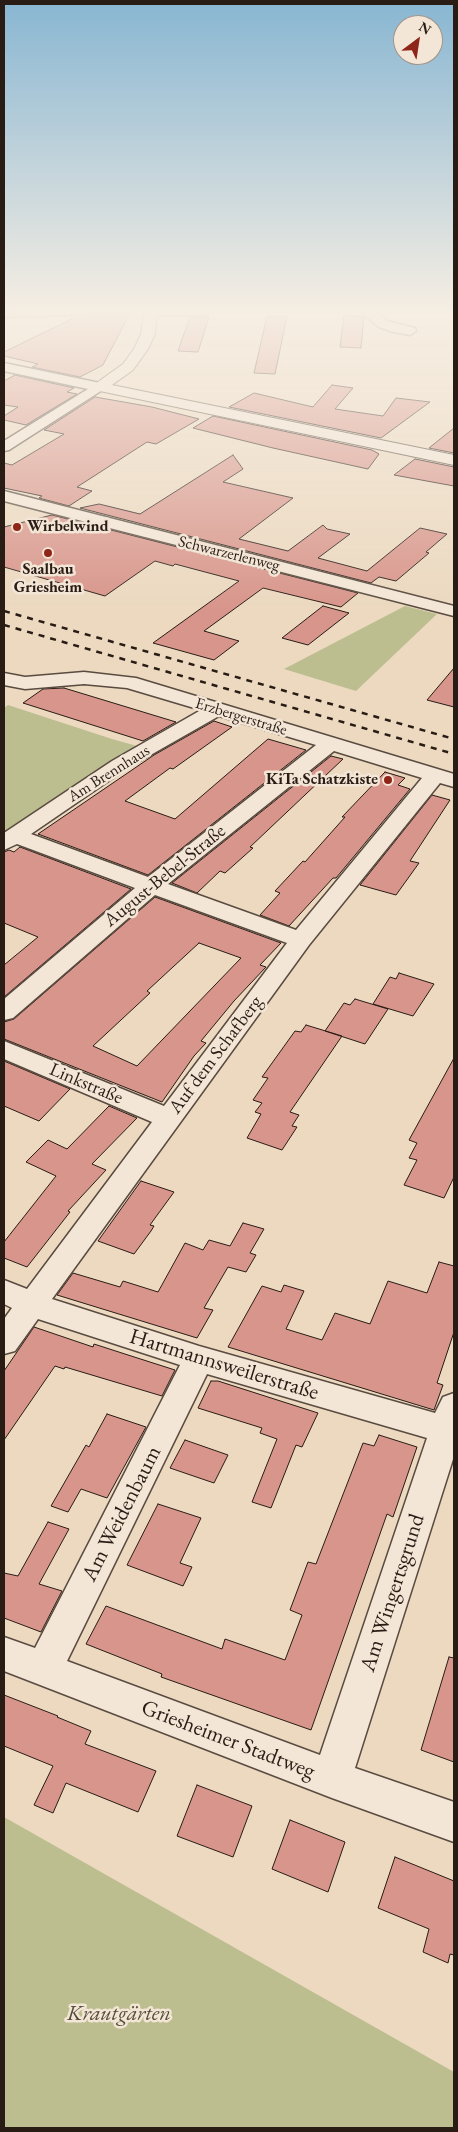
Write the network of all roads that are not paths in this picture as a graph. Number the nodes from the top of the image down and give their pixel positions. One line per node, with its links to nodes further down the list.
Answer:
1 (63, 410): 4 (street)
2 (214, 410): 6 (street)
3 (4, 428): 4 (street)
4 (27, 433): 5 (street)
5 (4, 447)
6 (454, 460)
7 (4, 496): 8 (street, Schwarzerlenweg)
8 (454, 611)
9 (4, 679): 10 (street, Erzbergerstraße)
10 (24, 683): 11 (street); 12 (street, Erzbergerstraße)
11 (4, 699)
12 (217, 709): 13 (street, Erzbergerstraße); 15 (street, Am Brennhaus)
13 (330, 744): 14 (street, Erzbergerstraße); 16 (street, August-Bebel-Straße)
14 (445, 778): 17 (street, Auf dem Schafberg)
15 (9, 840): 16 (street)
16 (151, 886): 17 (street); 18 (street, August-Bebel-Straße)
17 (301, 940): 20 (street, Auf dem Schafberg)
18 (4, 1012)
19 (4, 1049): 20 (street, Linkstraße)
20 (169, 1118): 21 (street, Auf dem Schafberg)
21 (17, 1298): 22 (street, Auf dem Schafberg); 23 (street, Hartmannsweilerstraße)
22 (4, 1342)
23 (199, 1359): 24 (street, Hartmannsweilerstraße); 26 (street, Am Weidenbaum)
24 (450, 1418): 27 (street, Am Wingertsgrund)
25 (4, 1654): 26 (street, Griesheimer Stadtweg)
26 (44, 1669): 27 (street, Griesheimer Stadtweg)
27 (332, 1779): 28 (street, Griesheimer Stadtweg)
28 (454, 1822)

